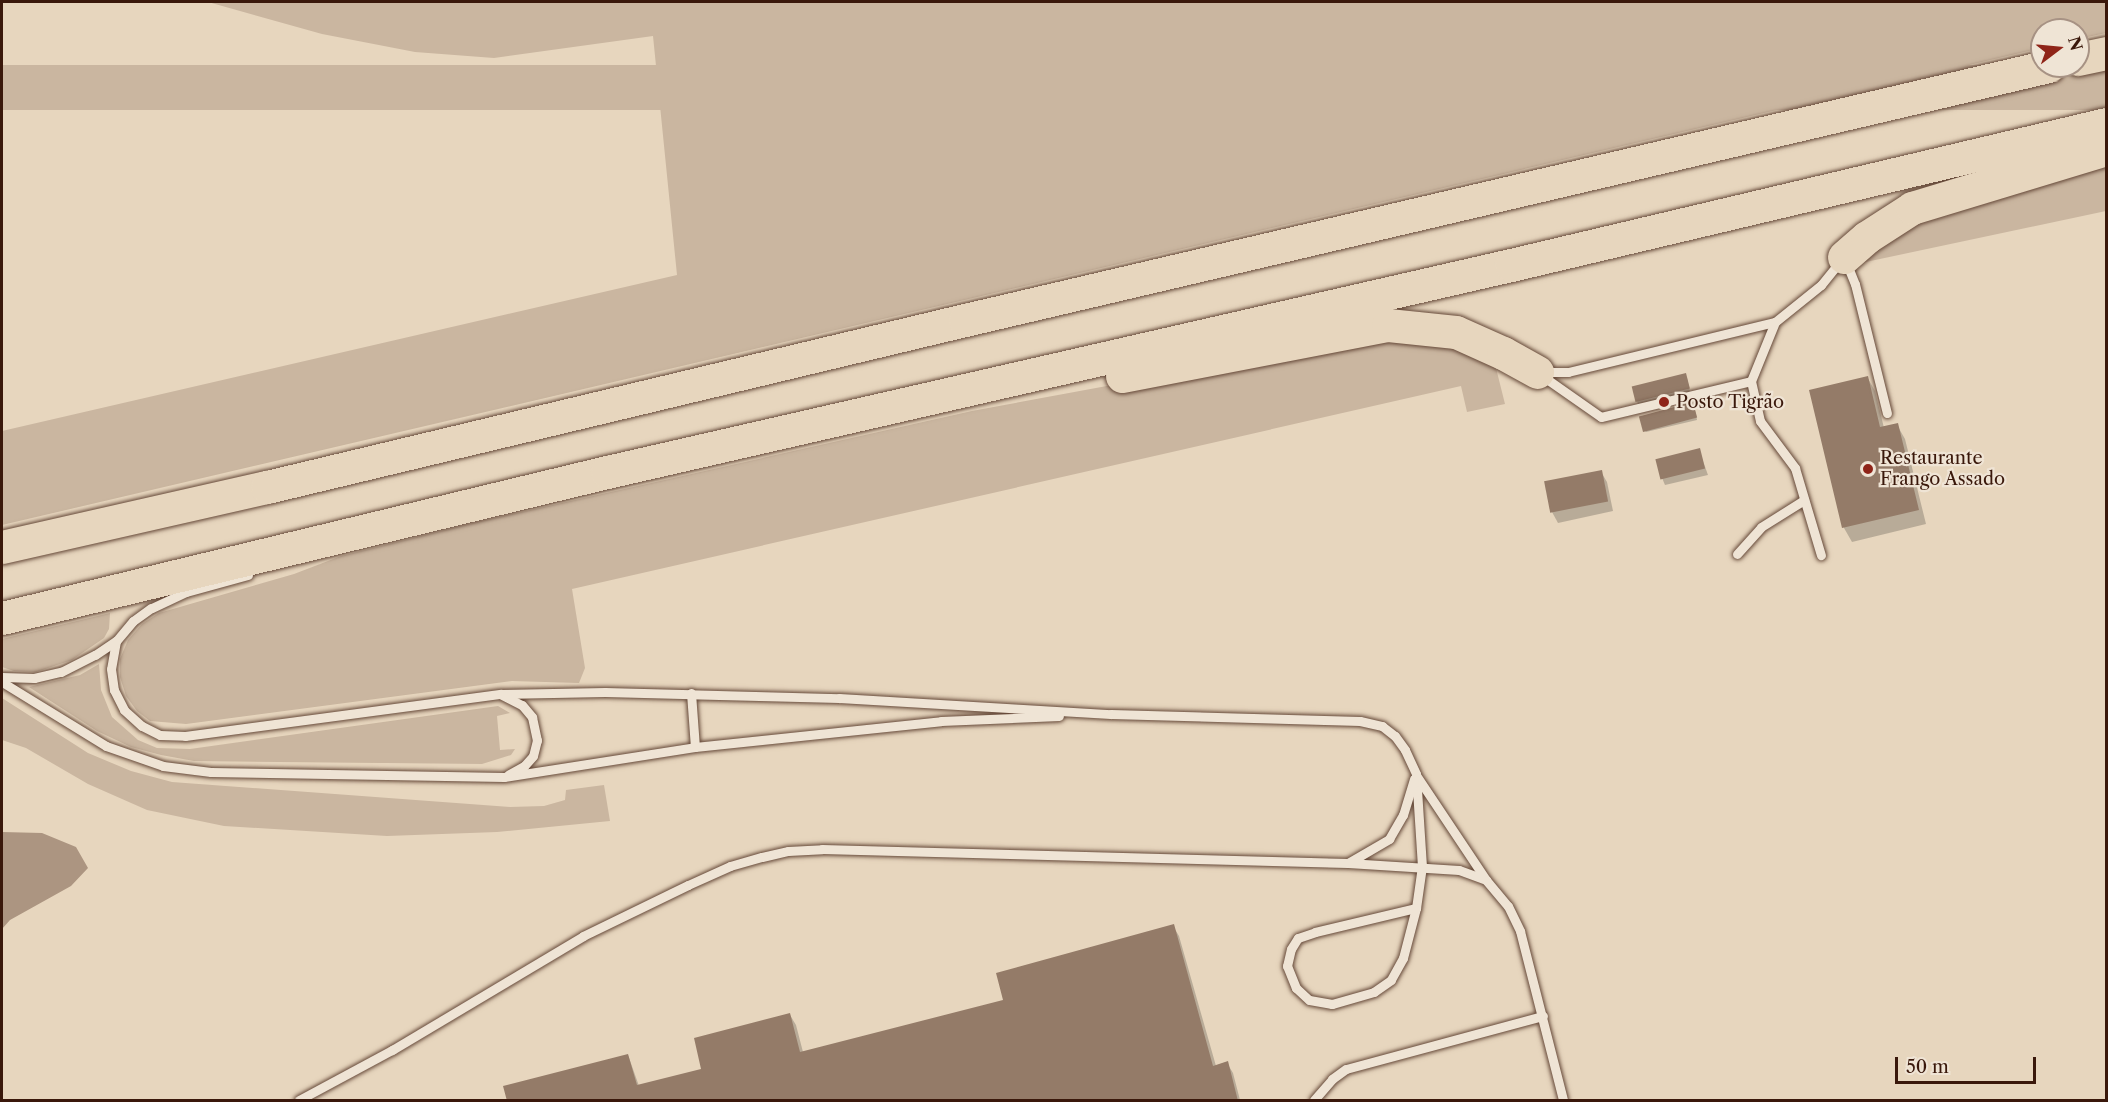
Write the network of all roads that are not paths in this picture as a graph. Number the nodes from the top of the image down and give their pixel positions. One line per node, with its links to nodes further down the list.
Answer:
1 (2106, 53): 2 (highway)
2 (2090, 56)
3 (2030, 70): 14 (highway)
4 (2106, 124): 11 (highway)
5 (2106, 149): 6 (highway)
6 (1844, 257): 7 (lane); 10 (lane)
7 (1775, 322): 8 (lane); 9 (lane)
8 (1537, 372): 9 (lane); 11 (highway)
9 (1751, 381): 12 (lane)
10 (1887, 413)
11 (607, 471): 13 (highway)
12 (1804, 500): 15 (lane); 16 (lane)
13 (394, 524): 17 (lane); 19 (highway)
14 (2, 547)
15 (1737, 554)
16 (1821, 555)
17 (309, 556)
18 (254, 574): 20 (lane)
19 (2, 618)
20 (116, 641): 21 (lane); 24 (lane)
21 (2, 677)
22 (2, 682): 28 (lane)
23 (691, 693): 24 (lane); 25 (lane); 26 (lane)
24 (501, 694): 28 (lane)
25 (1111, 714): 26 (lane); 27 (lane)
26 (695, 747): 28 (lane)
27 (1416, 774): 29 (lane); 30 (lane); 31 (lane)
28 (504, 777)
29 (1347, 863): 30 (lane); 35 (lane)
30 (1422, 866): 31 (lane); 32 (lane)
31 (1486, 880): 33 (lane)
32 (1416, 908): 32 (lane)
33 (1543, 1016): 34 (lane); 36 (lane)
34 (1317, 1098)
35 (299, 1101)
36 (1563, 1101)

